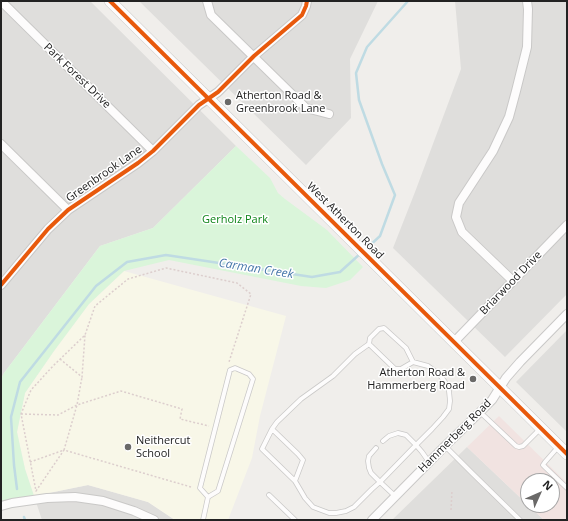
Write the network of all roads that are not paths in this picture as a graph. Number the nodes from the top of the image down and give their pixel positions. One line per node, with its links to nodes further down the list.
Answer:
1 (1, 1): 10 (street, Park Forest Drive)
2 (110, 1): 7 (street, West Atherton Road)
3 (207, 1): 6 (street)
4 (307, 1): 6 (street, Greenbrook Lane)
5 (527, 1): 13 (street)
6 (254, 56): 7 (street, Greenbrook Lane); 8 (street)
7 (208, 98): 10 (street, Greenbrook Lane); 16 (street, West Atherton Road)
8 (329, 114)
9 (2, 148): 11 (street)
10 (153, 151): 11 (street, Greenbrook Lane)
11 (68, 210): 14 (street, Greenbrook Lane)
12 (567, 225): 13 (street, Briarwood Drive)
13 (513, 281): 16 (street, Briarwood Drive)
14 (1, 285)
15 (567, 314): 19 (street, Hammerberg Road)
16 (454, 342): 19 (street, West Atherton Road)
17 (369, 344): 18 (lane); 18 (lane); 22 (lane)
18 (413, 362): 24 (lane)
19 (500, 388): 20 (street, Hammerberg Road); 21 (street, West Atherton Road)
20 (480, 412): 21 (lane); 25 (street, Hammerberg Road)
21 (541, 428): 27 (street, West Atherton Road)
22 (272, 429): 29 (lane); 29 (lane)
23 (383, 441): 24 (lane)
24 (416, 445): 28 (lane); 30 (lane)
25 (445, 446): 28 (street, Hammerberg Road); 40 (lane)
26 (376, 448): 30 (lane)
27 (563, 450): 31 (lane)
28 (429, 462): 34 (street, Hammerberg Road)
29 (295, 481): 30 (lane)
30 (380, 482): 34 (lane)
31 (567, 488)
32 (269, 495): 38 (lane)
33 (208, 497): 33 (lane); 37 (lane)
34 (395, 497): 39 (street, Hammerberg Road)
35 (1, 506): 36 (street)
36 (154, 520)
37 (203, 520)
38 (294, 520)
39 (372, 520)
40 (520, 520)

